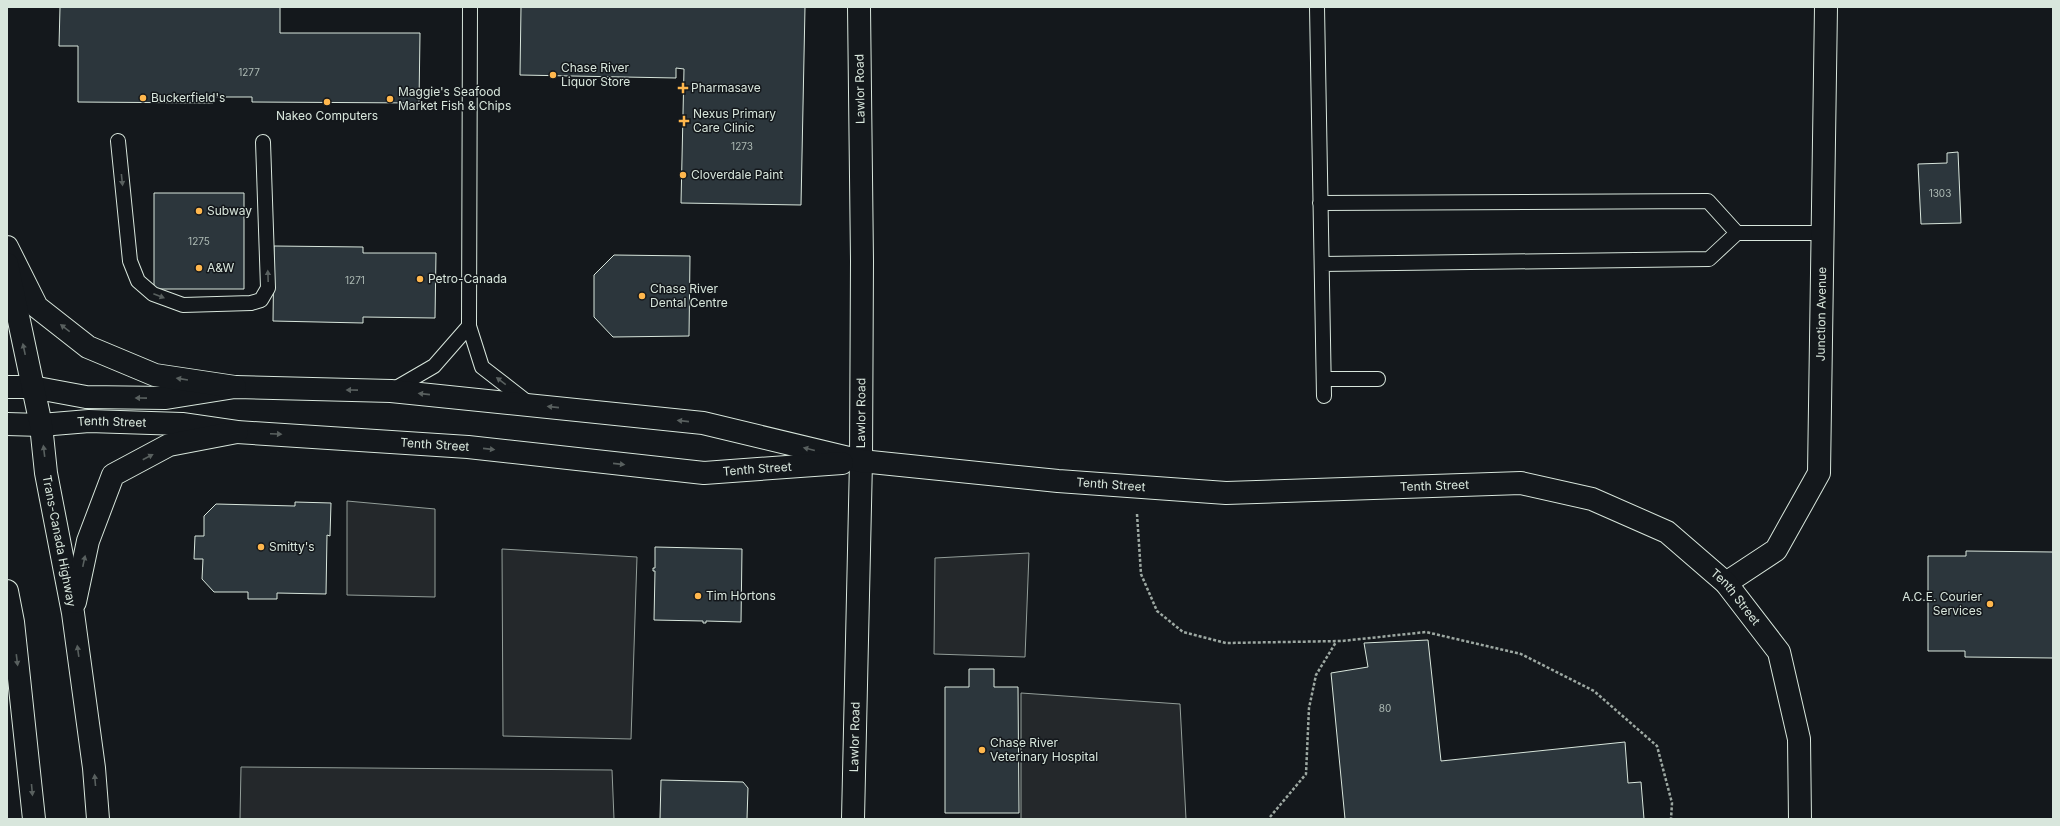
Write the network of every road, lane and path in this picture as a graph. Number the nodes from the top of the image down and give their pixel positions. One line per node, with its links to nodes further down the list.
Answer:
1 (470, 7): 13 (lane)
2 (859, 7): 25 (main road, Lawlor Road)
3 (1317, 7): 7 (lane)
4 (1826, 7): 9 (main road, Junction Avenue)
5 (118, 141): 6 (lane, one-way to 6)
6 (263, 142)
7 (1320, 203): 8 (lane); 12 (lane)
8 (1737, 233): 9 (lane); 12 (lane)
9 (1823, 233): 27 (main road, Junction Avenue)
10 (7, 248): 18 (main road, one-way to 10)
11 (7, 264): 17 (main road, Trans-Canada Highway, one-way to 11)
12 (1322, 264): 14 (lane)
13 (469, 326): 19 (lane); 21 (lane, one-way to 13)
14 (1324, 379): 15 (lane); 20 (lane)
15 (1378, 379)
16 (7, 387): 17 (main road, Tenth Street)
17 (32, 387): 18 (main road, Tenth Street, one-way to 17); 23 (main road, Trans-Canada Highway)
18 (235, 387): 19 (main road, Tenth Street, one-way to 18)
19 (391, 390): 21 (main road, Tenth Street, one-way to 19)
20 (1324, 396)
21 (532, 405): 25 (main road, Tenth Street, one-way to 21)
22 (7, 424): 23 (main road, Tenth Street)
23 (41, 425): 24 (main road, Tenth Street); 29 (main road, Trans-Canada Highway, one-way to 23)
24 (237, 432): 25 (main road, Tenth Street, one-way to 25); 29 (main road, one-way to 24)
25 (861, 461): 26 (main road, Tenth Street); 35 (main road, Lawlor Road)
26 (1135, 487): 27 (main road, Tenth Street); 31 (path)
27 (1726, 583): 37 (main road, Tenth Street)
28 (7, 591): 30 (main road)
29 (73, 613): 34 (main road, Trans-Canada Highway, one-way to 29)
30 (10, 616): 33 (main road, one-way to 33)
31 (1337, 641): 32 (path); 36 (path)
32 (1270, 817)
33 (34, 819)
34 (98, 819)
35 (853, 819)
36 (1671, 819)
37 (1800, 819)

